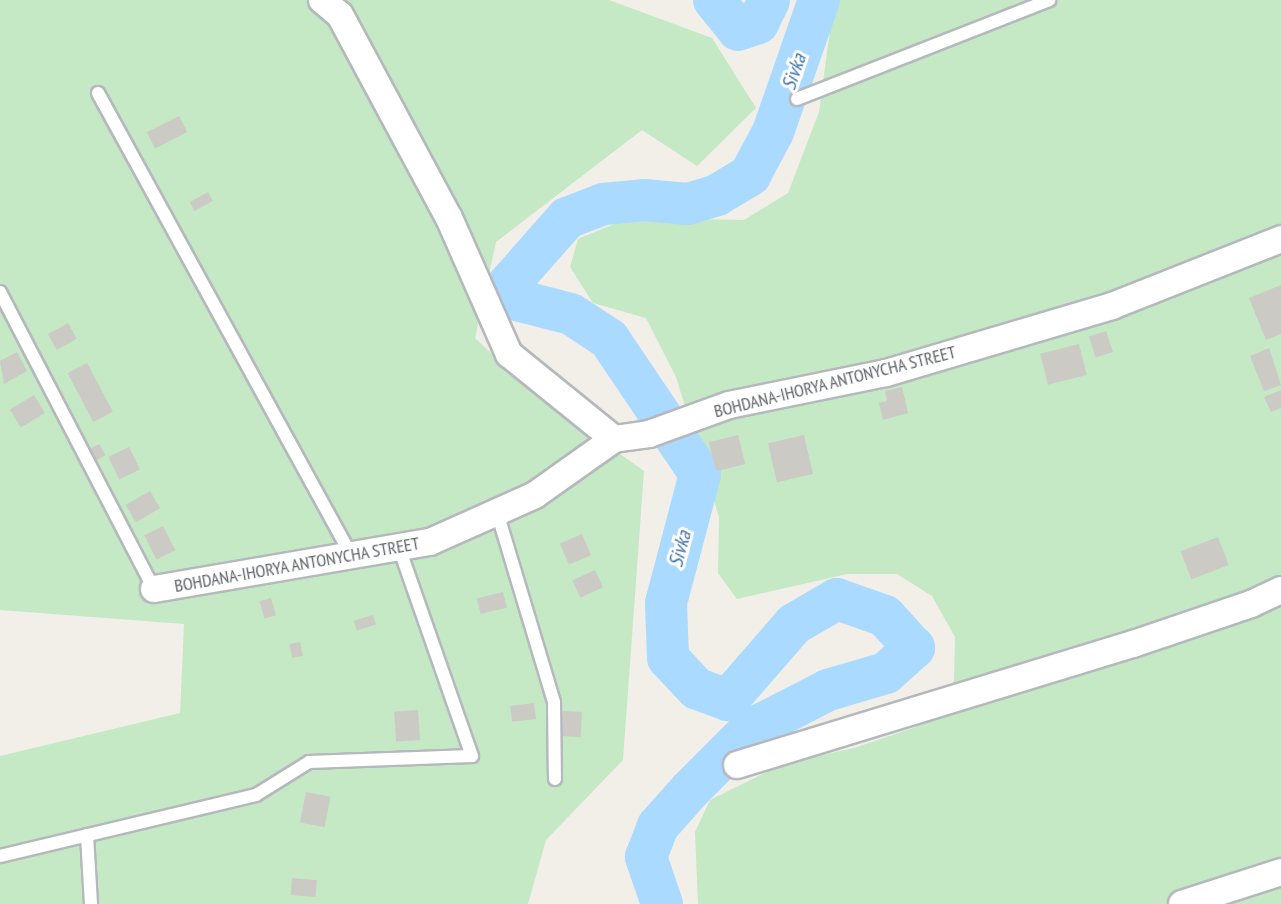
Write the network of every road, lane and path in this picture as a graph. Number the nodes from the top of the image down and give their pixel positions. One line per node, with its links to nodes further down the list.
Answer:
1 (321, 0): 7 (street)
2 (1049, 0): 4 (lane)
3 (98, 93): 10 (lane)
4 (797, 99)
5 (1281, 239): 7 (street, BOHDANA-IHORYA ANTONYCHA STREET)
6 (0, 292): 11 (lane)
7 (614, 439): 8 (street, BOHDANA-IHORYA ANTONYCHA STREET)
8 (497, 512): 9 (street, BOHDANA-IHORYA ANTONYCHA STREET); 14 (lane)
9 (399, 547): 10 (street, BOHDANA-IHORYA ANTONYCHA STREET); 15 (lane)
10 (351, 555): 11 (street, BOHDANA-IHORYA ANTONYCHA STREET)
11 (154, 589)
12 (1281, 590): 13 (street)
13 (737, 765)
14 (555, 779)
15 (87, 835): 16 (lane); 18 (lane)
16 (0, 856)
17 (1281, 872): 19 (street)
18 (91, 904)
19 (1182, 904)

